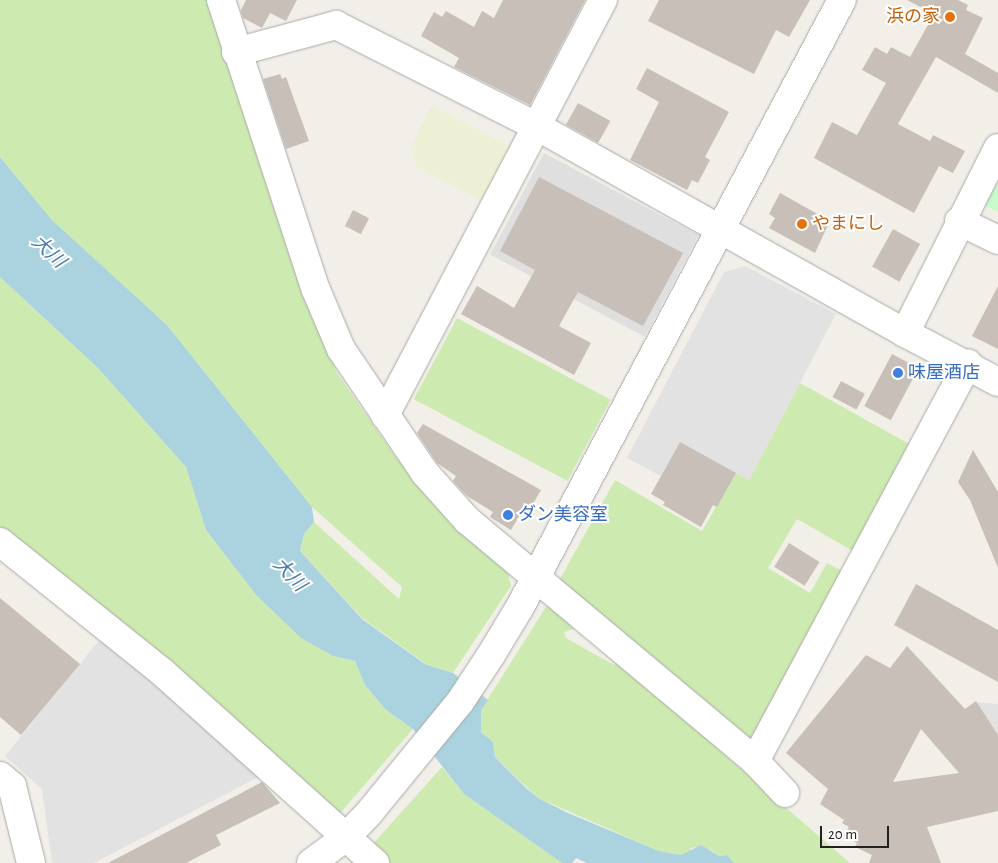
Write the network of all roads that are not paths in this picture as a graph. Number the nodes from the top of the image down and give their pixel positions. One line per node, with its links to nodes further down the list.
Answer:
1 (220, 0): 4 (street)
2 (603, 0): 5 (street)
3 (842, 0): 8 (street)
4 (236, 52): 5 (street); 13 (street)
5 (538, 127): 8 (street); 13 (street)
6 (998, 148): 7 (street)
7 (959, 221): 9 (street); 10 (street)
8 (719, 229): 10 (street); 15 (street)
9 (998, 240)
10 (905, 333): 11 (street)
11 (968, 364): 12 (street); 16 (street)
12 (998, 382)
13 (385, 415): 15 (street)
14 (0, 542): 19 (street)
15 (536, 577): 16 (street); 19 (street)
16 (755, 761): 18 (street)
17 (0, 776): 20 (street)
18 (785, 793)
19 (346, 837): 21 (street); 22 (street)
20 (32, 863)
21 (311, 863)
22 (375, 863)

